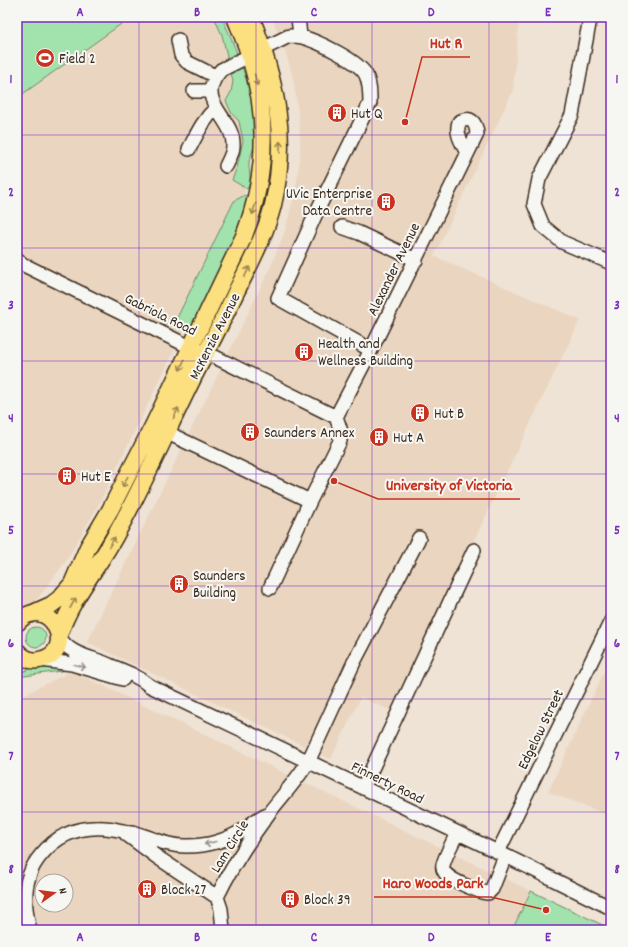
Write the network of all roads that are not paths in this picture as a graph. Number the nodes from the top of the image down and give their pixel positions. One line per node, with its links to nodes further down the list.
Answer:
1 (234, 17): 7 (main road, McKenzie Avenue)
2 (251, 17): 7 (main road, McKenzie Avenue)
3 (298, 17): 5 (street)
4 (592, 17): 17 (street)
5 (300, 36): 7 (street); 20 (street)
6 (178, 40): 8 (street)
7 (256, 52): 8 (street); 19 (main road, McKenzie Avenue, one-way to 19); 21 (main road, McKenzie Avenue, one-way to 7)
8 (215, 76): 10 (street)
9 (194, 91): 10 (street)
10 (211, 92): 11 (street)
11 (216, 108): 12 (street); 14 (street)
12 (189, 149)
13 (467, 153): 13 (street, Alexander Avenue); 16 (street, Alexander Avenue)
14 (226, 166)
15 (342, 227): 16 (street)
16 (416, 260): 20 (street, Alexander Avenue)
17 (611, 263)
18 (19, 266): 19 (street, Gabriola Road)
19 (190, 347): 21 (street, Gabriola Road); 28 (main road, McKenzie Avenue, one-way to 28)
20 (371, 350): 22 (street, Alexander Avenue)
21 (206, 354): 22 (street, Gabriola Road); 23 (main road, McKenzie Avenue, one-way to 21)
22 (336, 417): 24 (street)
23 (168, 432): 24 (street); 30 (main road, McKenzie Avenue, one-way to 23)
24 (310, 501): 27 (street)
25 (418, 538): 35 (street, Lam Circle)
26 (474, 550): 36 (street)
27 (270, 588)
28 (24, 616): 30 (main road)
29 (611, 621): 41 (street, Edgelow Street)
30 (59, 636): 32 (main road, McKenzie Avenue); 34 (street, Finnerty Road)
31 (17, 651): 32 (main road)
32 (40, 660): 33 (main road, McKenzie Avenue); 34 (street, Finnerty Road, one-way to 34)
33 (17, 669)
34 (150, 686): 35 (street, Finnerty Road)
35 (308, 762): 36 (street, Finnerty Road); 37 (street, Lam Circle)
36 (363, 788): 39 (street, Finnerty Road)
37 (269, 813): 40 (street, Lam Circle, one-way to 40); 43 (street, Lam Circle)
38 (123, 832): 40 (street, Lam Circle); 42 (street, Lam Circle); 45 (street, Lam Circle)
39 (457, 833): 41 (street, Finnerty Road); 41 (street, Edgelow Street)
40 (165, 843): 42 (street)
41 (501, 854): 44 (street, Finnerty Road)
42 (157, 857): 43 (street, Lam Circle)
43 (217, 898): 46 (street, Lam Circle)
44 (611, 908)
45 (30, 930)
46 (223, 930)

